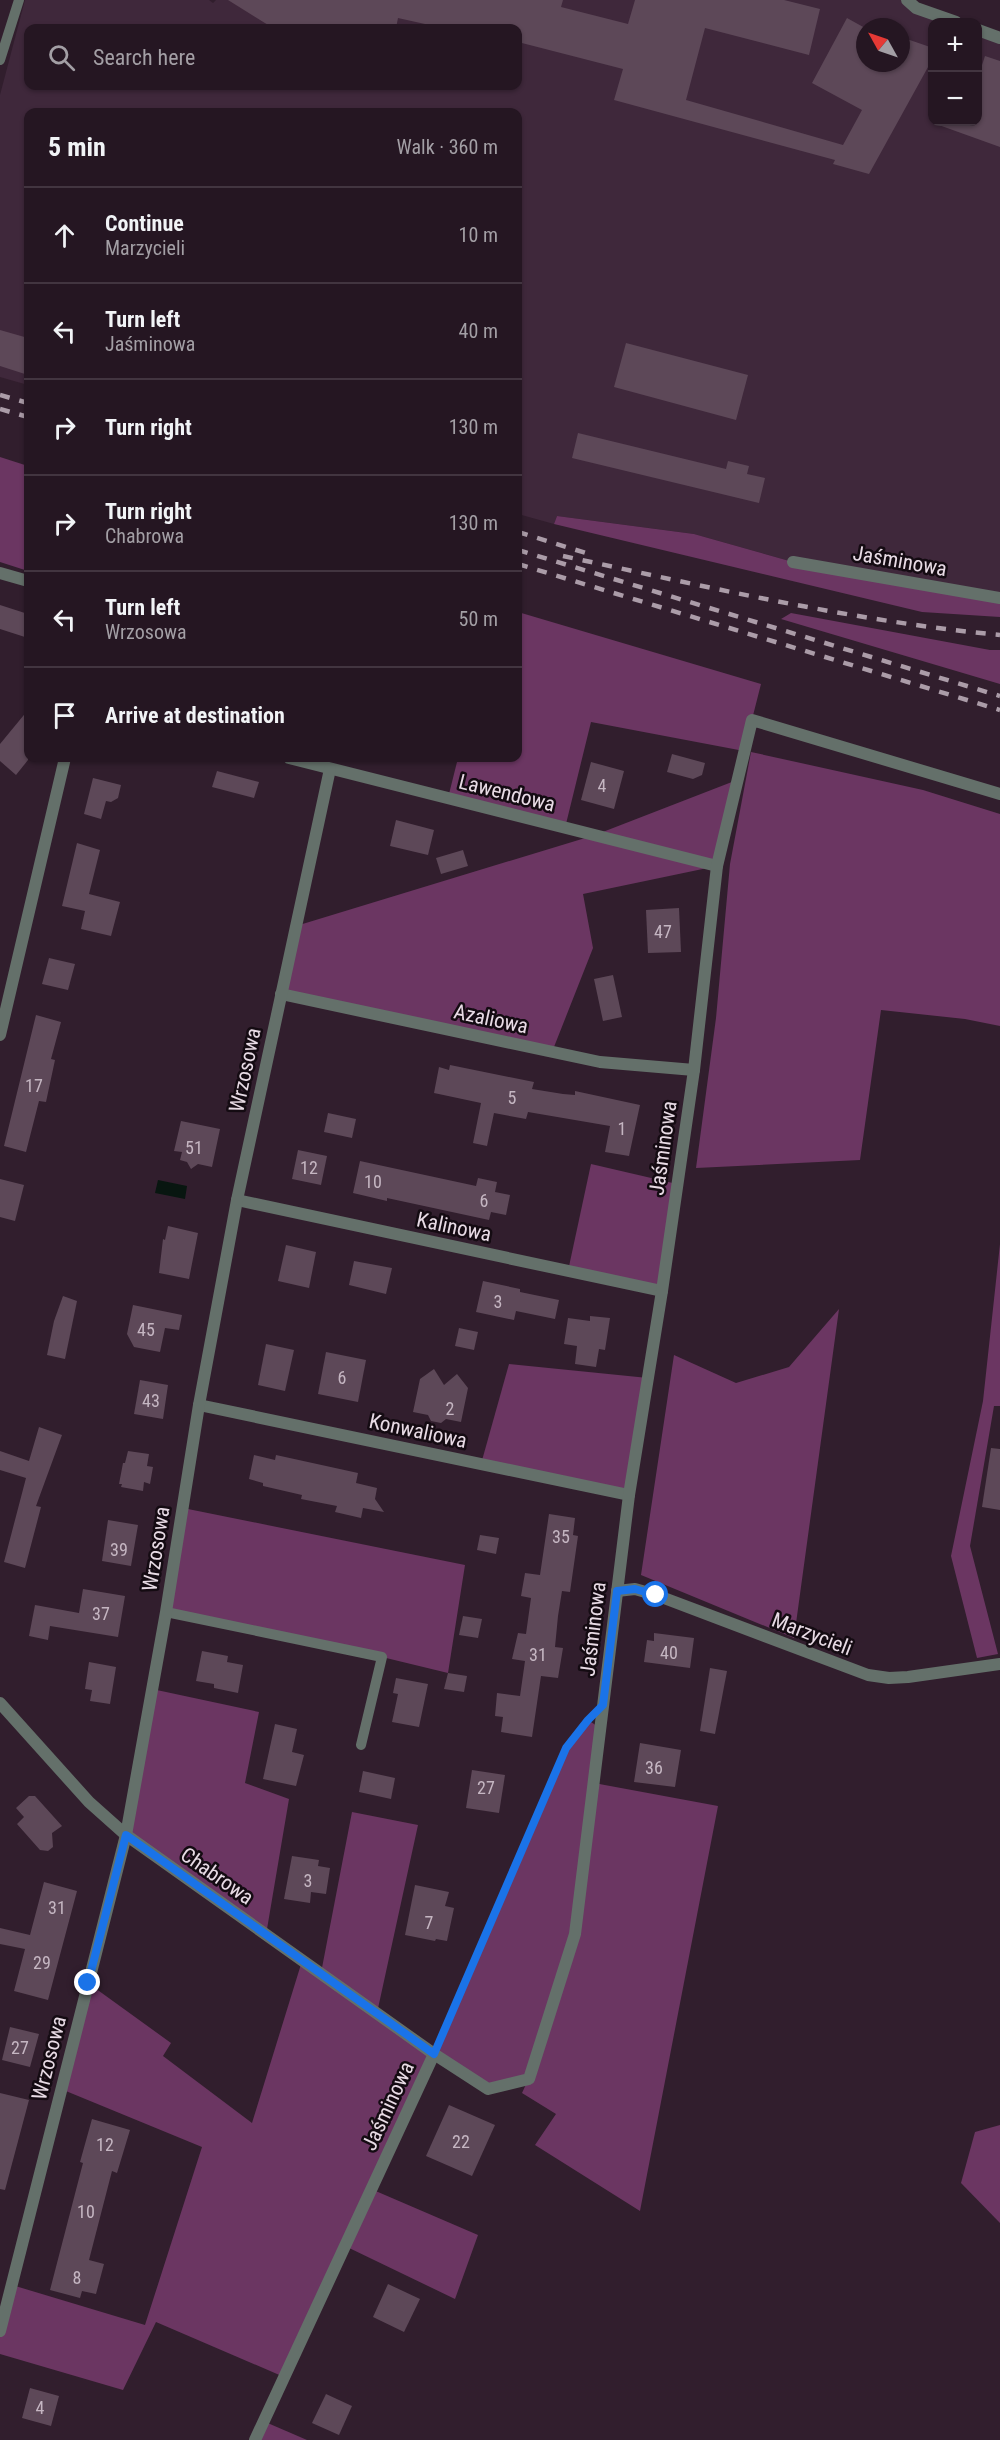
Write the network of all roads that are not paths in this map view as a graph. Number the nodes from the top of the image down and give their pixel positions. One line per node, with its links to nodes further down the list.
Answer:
1 (19, 0): 6 (lane)
2 (907, 0): 3 (street)
3 (945, 18)
4 (982, 31): 5 (street)
5 (1000, 38)
6 (0, 60)
7 (794, 562): 10 (street, Jaśminowa)
8 (0, 573): 9 (street)
9 (24, 580)
10 (1000, 598)
11 (64, 762): 17 (street)
12 (304, 762): 13 (street, Lawendowa)
13 (330, 769): 15 (street, Lawendowa); 16 (street, Wrzosowa)
14 (1000, 794): 15 (street, Jaśminowa)
15 (717, 866): 18 (street, Jaśminowa)
16 (281, 994): 18 (street, Azaliowa); 19 (street, Wrzosowa)
17 (0, 1035)
18 (694, 1070): 20 (street, Jaśminowa)
19 (237, 1200): 20 (street, Kalinowa); 21 (street, Wrzosowa)
20 (662, 1291): 22 (street, Jaśminowa)
21 (199, 1405): 22 (street, Konwaliowa); 24 (street, Wrzosowa)
22 (629, 1495): 23 (street, Jaśminowa)
23 (617, 1591): 25 (street, Marzycieli); 29 (street, Jaśminowa)
24 (166, 1612): 27 (lane); 28 (street, Wrzosowa)
25 (1000, 1664)
26 (0, 1703): 28 (street, Chabrowa)
27 (361, 1745)
28 (126, 1835): 29 (street, Chabrowa); 30 (street, Wrzosowa)
29 (434, 2054): 31 (street, Jaśminowa)
30 (0, 2331)
31 (255, 2440)

